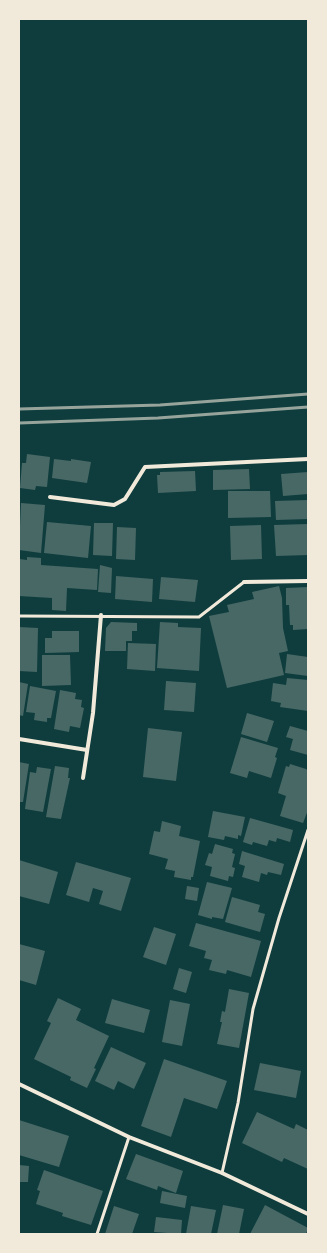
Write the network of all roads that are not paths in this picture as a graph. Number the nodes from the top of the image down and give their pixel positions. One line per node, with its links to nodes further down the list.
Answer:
1 (308, 459): 2 (street)
2 (50, 497)
3 (308, 581): 4 (street)
4 (244, 582): 5 (lane)
5 (100, 615): 6 (lane); 8 (street)
6 (19, 616)
7 (19, 739): 8 (street)
8 (87, 750): 9 (street)
9 (83, 778)
10 (308, 830): 13 (lane)
11 (19, 1084): 12 (street)
12 (129, 1137): 13 (street); 15 (lane)
13 (222, 1173): 14 (street)
14 (308, 1214)
15 (97, 1234)

